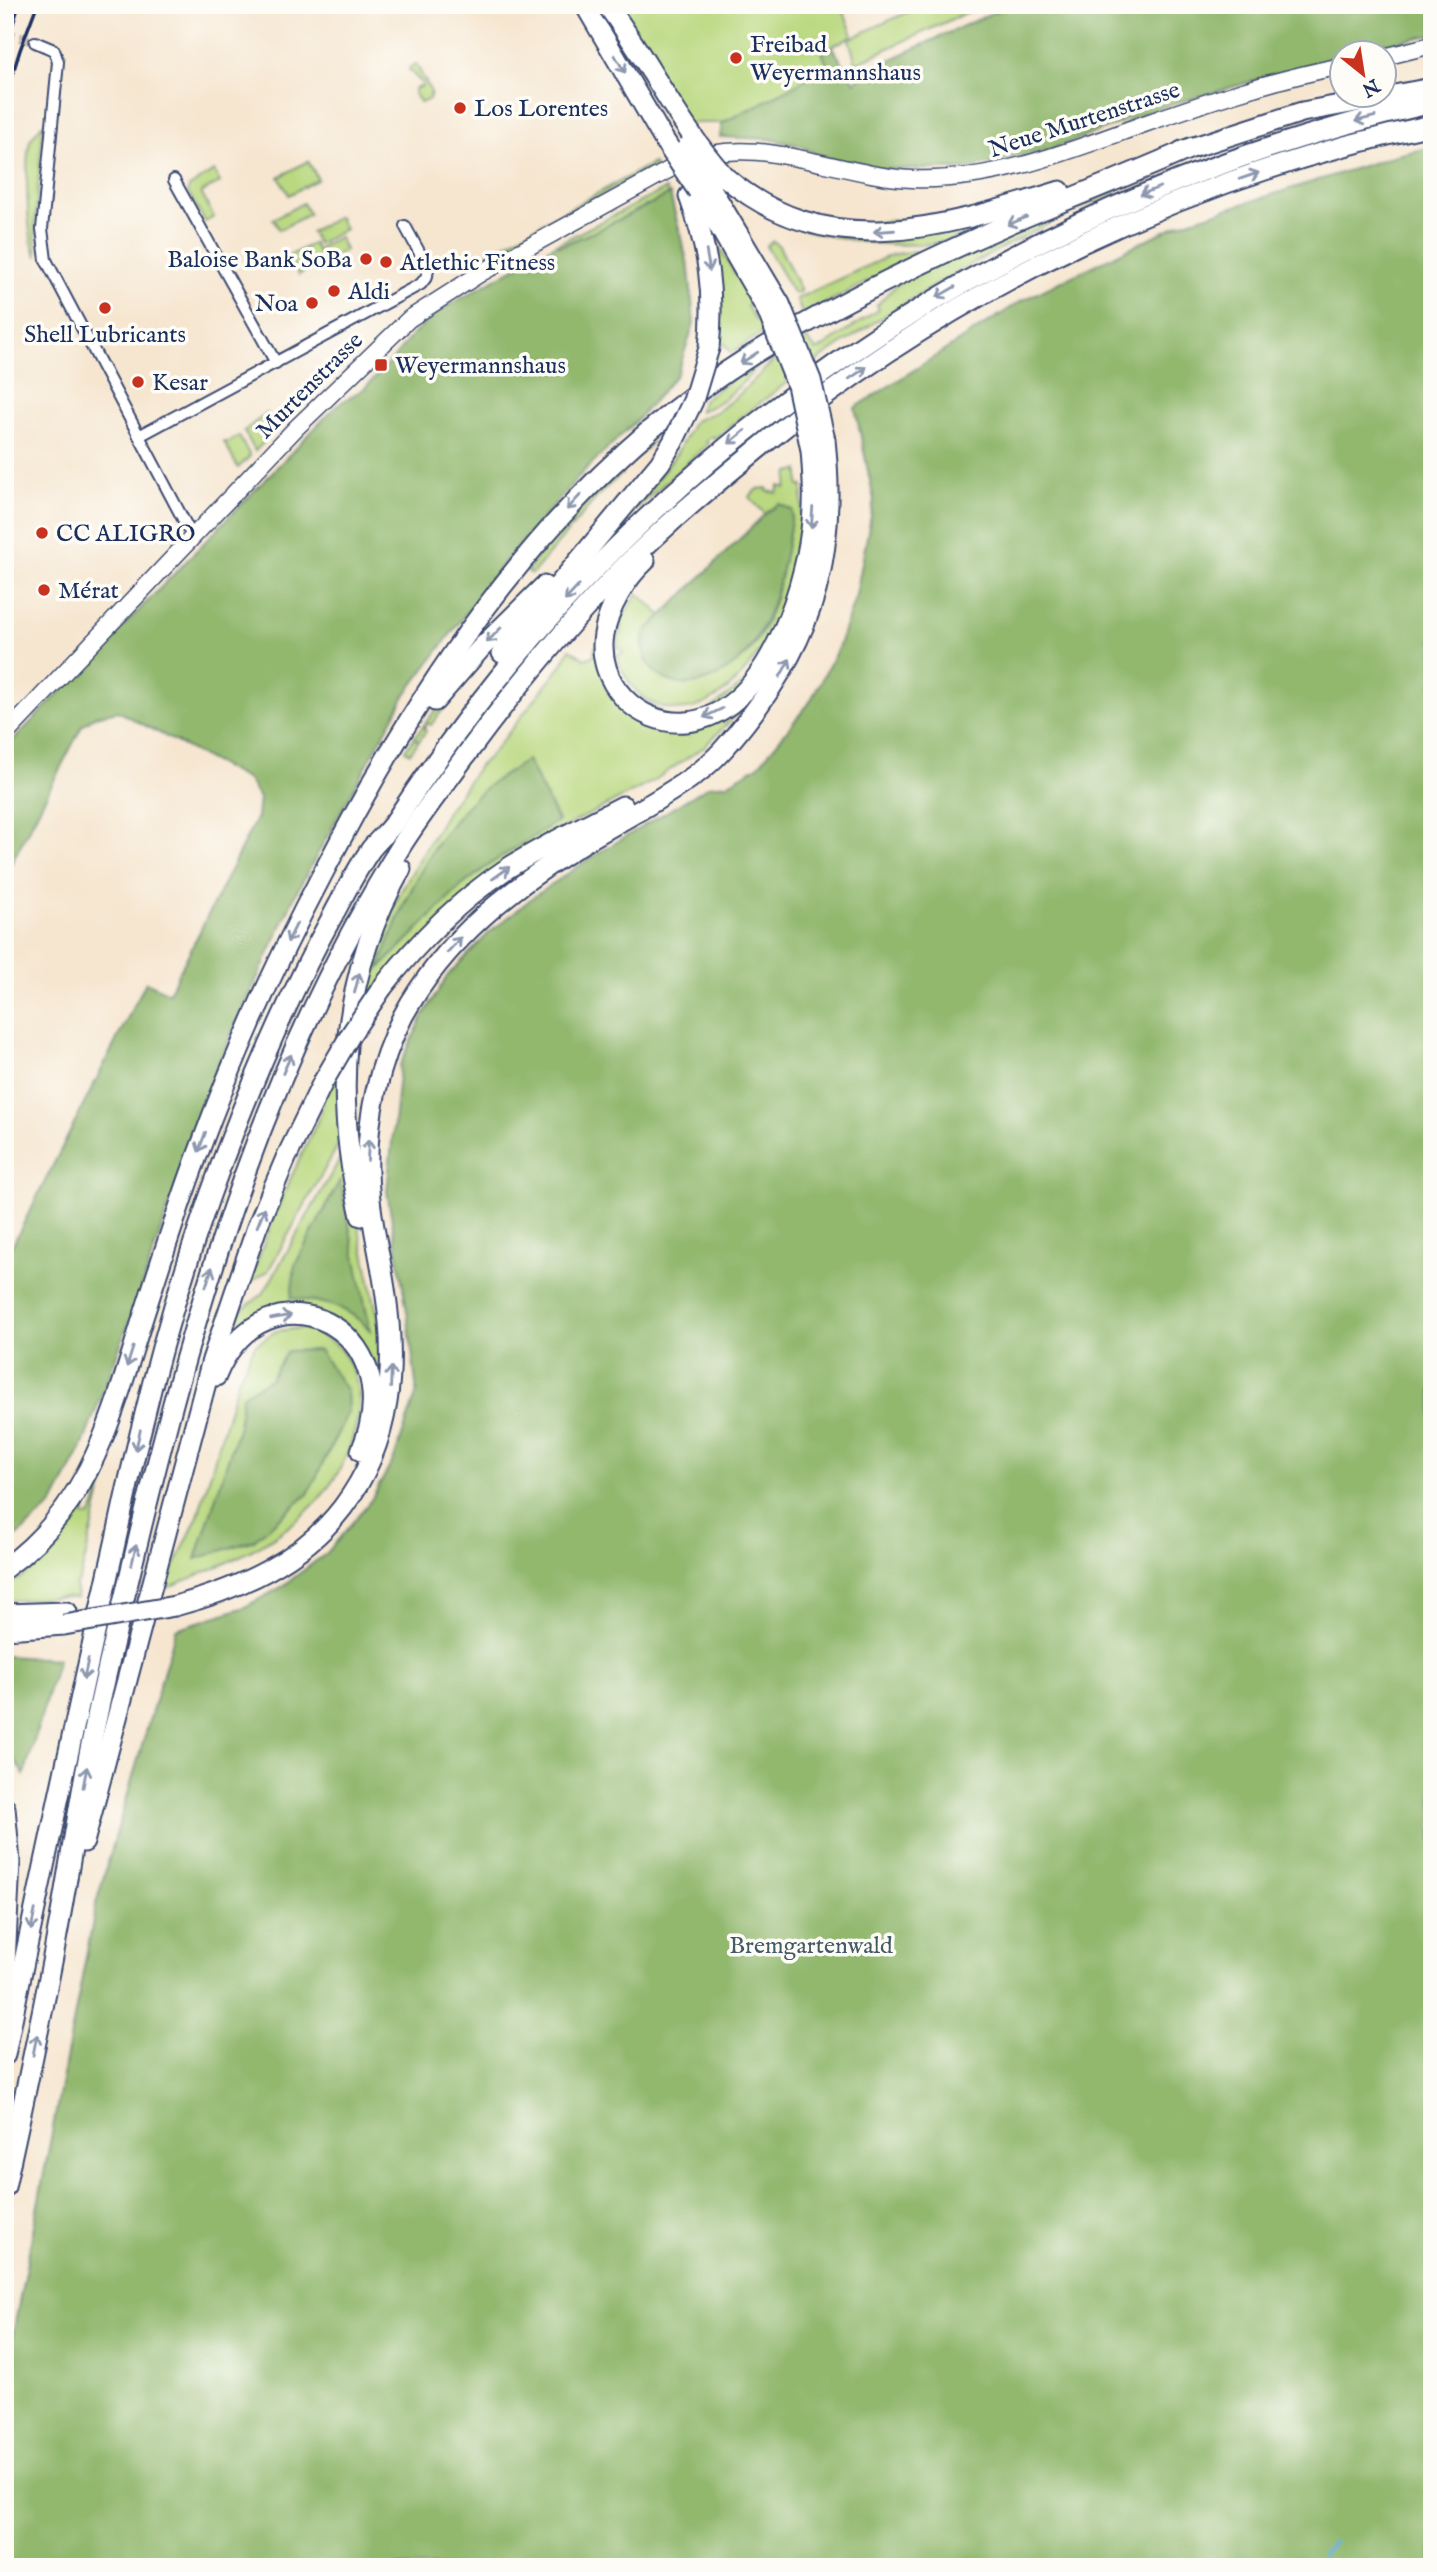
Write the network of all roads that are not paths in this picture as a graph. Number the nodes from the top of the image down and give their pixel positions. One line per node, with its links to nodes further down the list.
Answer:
1 (585, 5): 15 (highway, one-way to 15, bridge)
2 (607, 5): 15 (highway, bridge)
3 (35, 42): 18 (street)
4 (1432, 45): 6 (main road)
5 (1432, 53): 7 (main road)
6 (1398, 54)
7 (1398, 57)
8 (1328, 70): 13 (main road, Neue Murtenstrasse)
9 (1432, 88): 12 (highway)
10 (1432, 103): 26 (highway, one-way to 26)
11 (1432, 125): 20 (highway, one-way to 11)
12 (1193, 147): 15 (highway, one-way to 15); 27 (highway, one-way to 27)
13 (710, 154): 21 (main road, Murtenstrasse)
14 (174, 180): 17 (street)
15 (705, 187): 19 (highway, bridge); 22 (highway, one-way to 22, bridge)
16 (405, 226): 17 (street)
17 (276, 363): 18 (street)
18 (139, 436): 21 (street)
19 (818, 445): 20 (highway, one-way to 20); 23 (highway, one-way to 19)
20 (726, 474): 25 (highway)
21 (193, 538): 24 (main road, Murtenstrasse)
22 (597, 538): 26 (highway); 27 (highway, one-way to 27)
23 (745, 723): 28 (highway, one-way to 23); 29 (highway, one-way to 23, bridge)
24 (5, 735)
25 (468, 753): 28 (highway, one-way to 25); 36 (highway, one-way to 25)
26 (372, 849): 38 (highway, one-way to 38)
27 (323, 872): 30 (highway, one-way to 30)
28 (390, 1339): 31 (highway, one-way to 28)
29 (188, 1445): 31 (highway, one-way to 31); 36 (highway)
30 (5, 1568)
31 (176, 1599): 33 (highway)
32 (5, 1614): 33 (highway)
33 (66, 1619): 34 (highway)
34 (5, 1629)
35 (5, 1808): 37 (highway)
36 (56, 1941): 39 (highway, one-way to 36)
37 (5, 1963)
38 (5, 2055)
39 (5, 2187)

